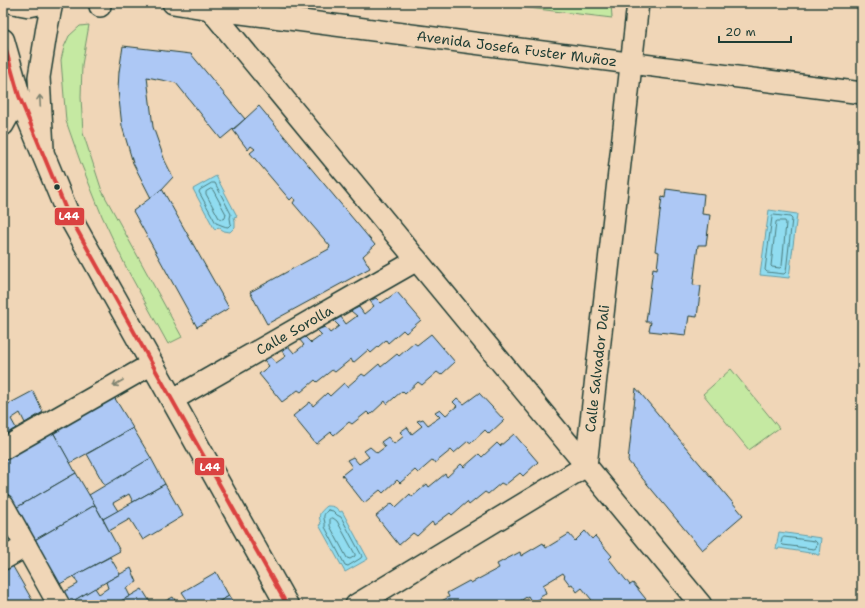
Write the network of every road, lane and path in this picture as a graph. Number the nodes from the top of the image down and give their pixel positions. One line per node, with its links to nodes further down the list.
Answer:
1 (13, 3): 2 (street)
2 (43, 3)
3 (52, 3): 12 (street, one-way to 3)
4 (173, 3): 6 (street, Avenida Josefa Fuster Muñoz)
5 (638, 3): 8 (street, Calle Salvador Dali)
6 (210, 9): 8 (street, Avenida Josefa Fuster Muñoz); 13 (street)
7 (3, 40): 9 (street)
8 (631, 63): 10 (street, Avenida Josefa Fuster Muñoz); 17 (street, Calle Salvador Dali)
9 (12, 84): 11 (street); 12 (street)
10 (862, 93)
11 (3, 125)
12 (43, 154): 14 (street)
13 (417, 260): 15 (street, Calle Sorolla); 17 (street)
14 (152, 364): 15 (street); 16 (street, one-way to 16)
15 (172, 400): 22 (street)
16 (3, 448)
17 (586, 466): 23 (street); 24 (street)
18 (3, 505): 19 (street)
19 (26, 546): 20 (street); 21 (street)
20 (3, 559)
21 (59, 605)
22 (287, 605)
23 (356, 605)
24 (701, 605)

